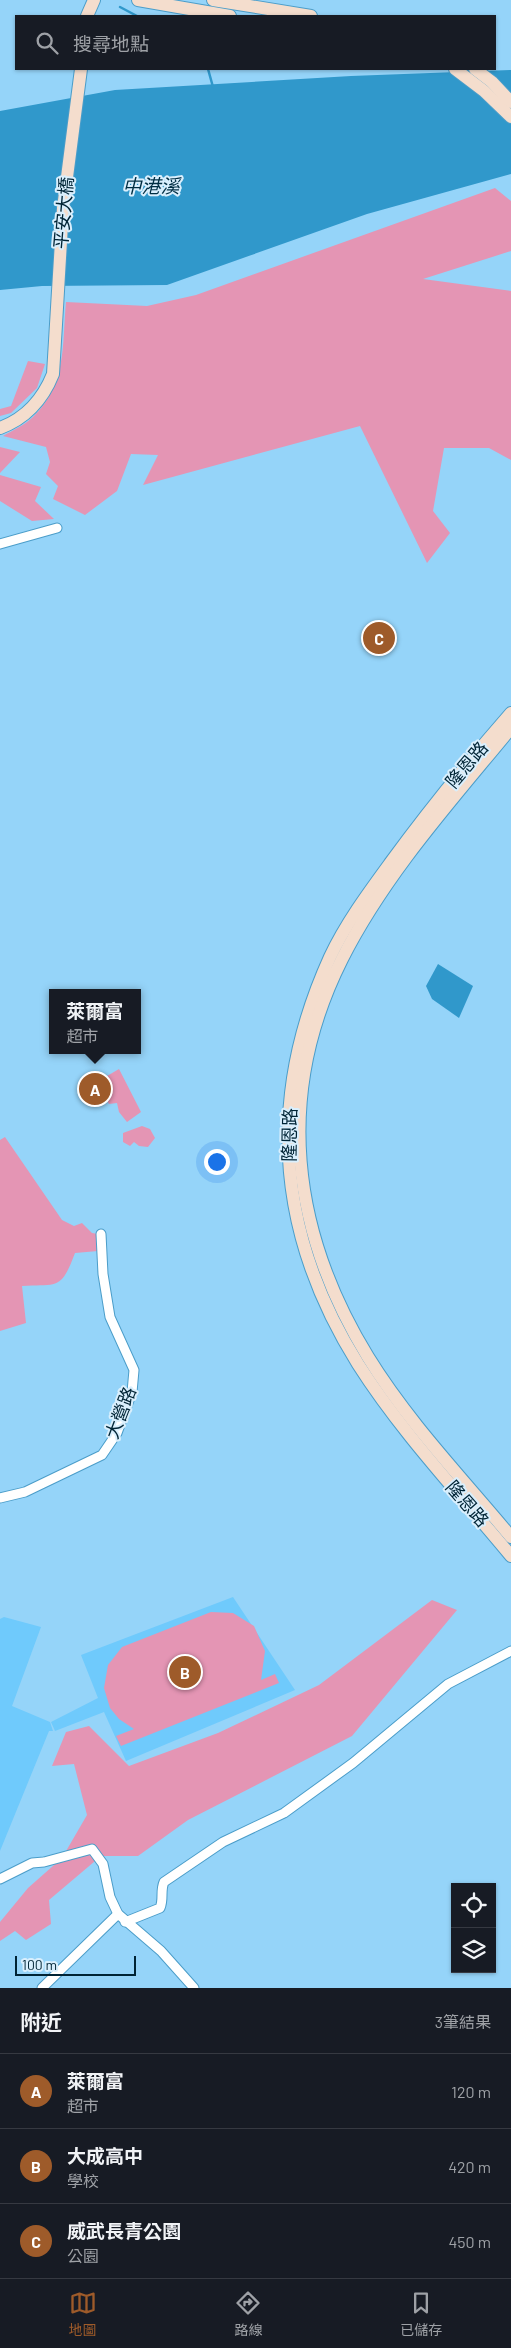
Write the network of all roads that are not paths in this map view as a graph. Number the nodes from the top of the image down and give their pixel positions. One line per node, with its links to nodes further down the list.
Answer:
1 (94, 0): 4 (main road)
2 (138, 0): 5 (main road)
3 (213, 0): 6 (main road)
4 (88, 15)
5 (224, 15)
6 (306, 15)
7 (81, 70): 12 (main road, 平安大橋)
8 (456, 70): 11 (main road)
9 (476, 70): 10 (main road)
10 (511, 102)
11 (511, 117)
12 (0, 428)
13 (57, 528): 14 (street)
14 (0, 544)
15 (511, 713): 17 (main road, 隆恩路)
16 (511, 728): 17 (main road, 隆恩路)
17 (368, 904): 20 (main road, 隆恩路); 21 (main road, 隆恩路)
18 (101, 1234): 19 (street, 大營路)
19 (0, 1498)
20 (511, 1537)
21 (511, 1556)
22 (511, 1651): 25 (street)
23 (0, 1879): 24 (street)
24 (118, 1914): 25 (street); 26 (street)
25 (125, 1922): 27 (street)
26 (42, 1988)
27 (194, 1988)

